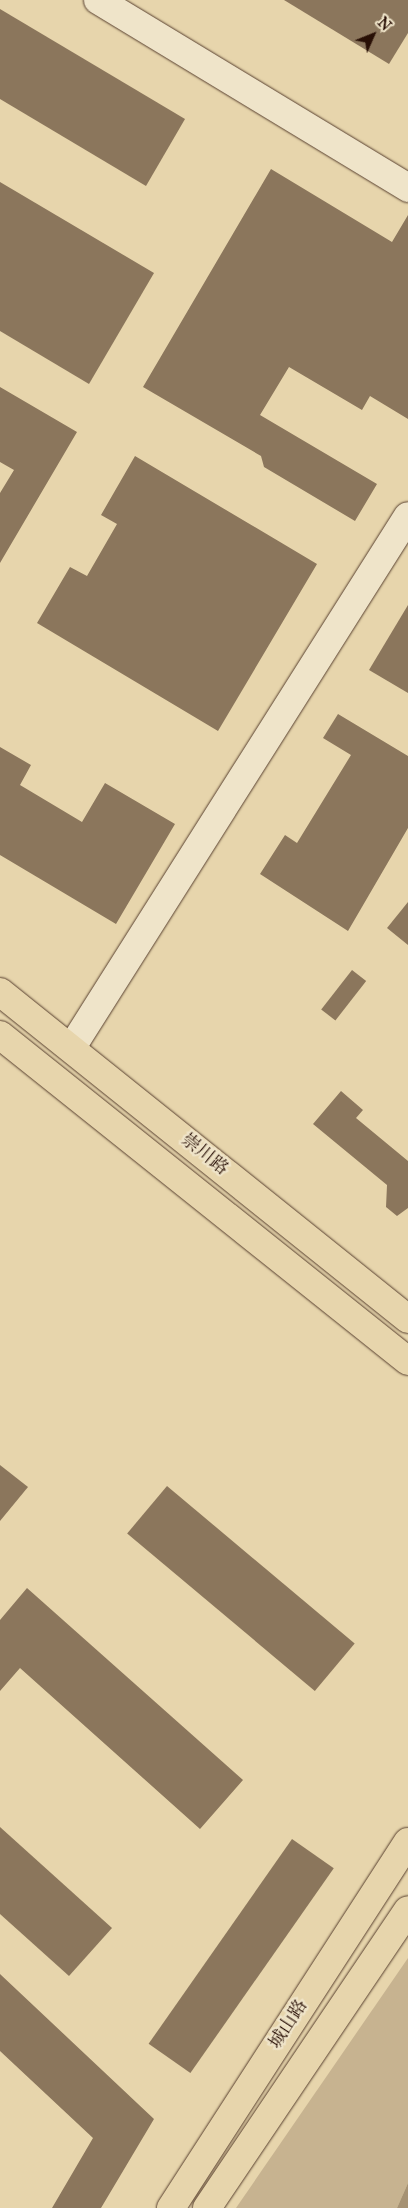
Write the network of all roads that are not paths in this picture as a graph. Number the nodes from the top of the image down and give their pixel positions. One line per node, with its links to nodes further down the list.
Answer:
1 (98, 0): 2 (street)
2 (408, 188)
3 (408, 516): 6 (street)
4 (0, 992): 6 (main road, 崇川路)
5 (0, 1035): 8 (main road, 崇川路)
6 (72, 1047): 7 (main road, 崇川路)
7 (408, 1319)
8 (408, 1361)
9 (408, 1842): 11 (main road, 城山路)
10 (408, 1910): 12 (main road, 城山路)
11 (171, 2208)
12 (207, 2208)

